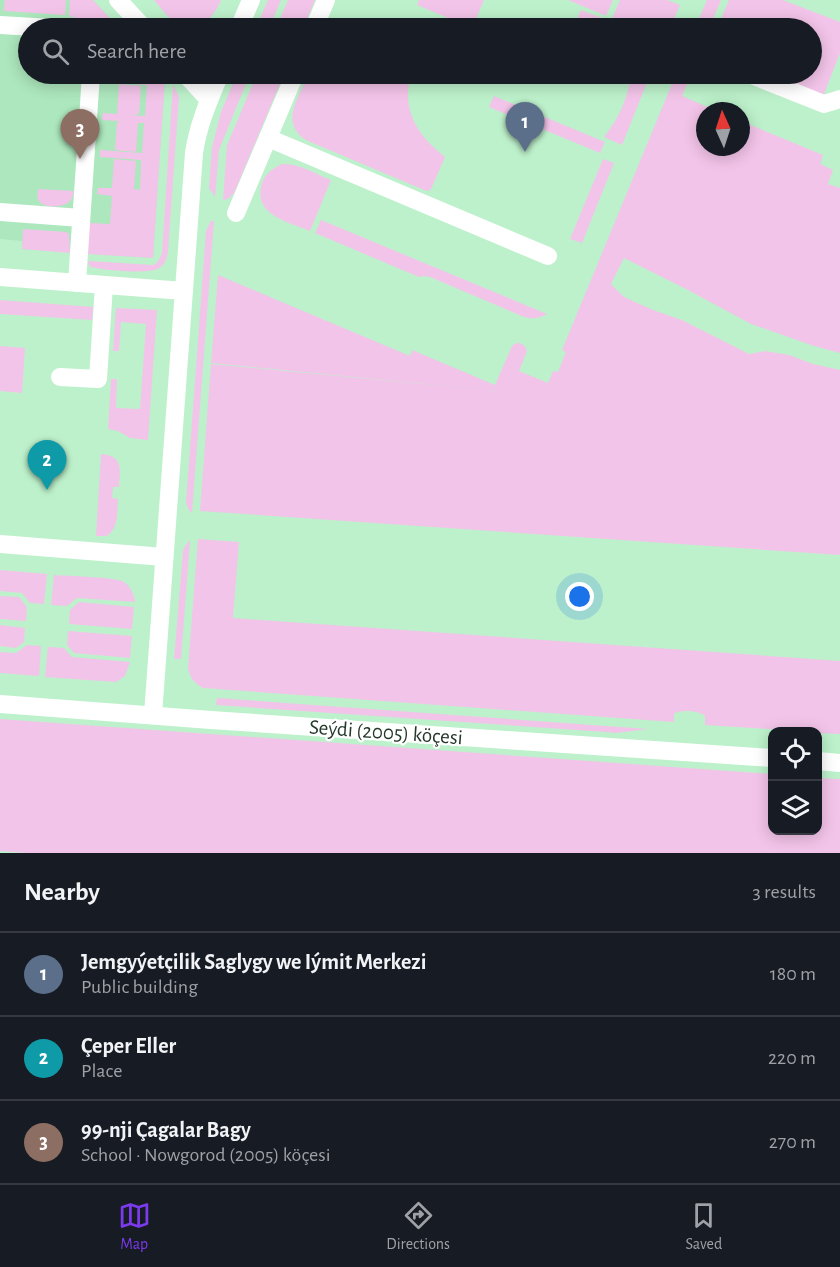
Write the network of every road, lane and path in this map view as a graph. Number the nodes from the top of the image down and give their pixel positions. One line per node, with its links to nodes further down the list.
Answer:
1 (118, 0): 4 (street)
2 (251, 0): 5 (street)
3 (326, 0): 6 (street)
4 (135, 18)
5 (243, 18)
6 (318, 18)
7 (0, 25): 8 (street)
8 (18, 26)
9 (90, 84): 19 (street)
10 (194, 84): 15 (street)
11 (216, 84): 15 (street)
12 (291, 84): 16 (street)
13 (774, 84): 14 (street)
14 (840, 99)
15 (209, 100): 24 (street)
16 (268, 138): 17 (street); 20 (street)
17 (236, 213)
18 (0, 217): 19 (street)
19 (81, 218): 22 (street)
20 (548, 256)
21 (0, 277): 22 (street)
22 (77, 283): 23 (street)
23 (104, 285): 24 (street); 25 (street)
24 (184, 291): 27 (street)
25 (60, 377)
26 (0, 544): 27 (street)
27 (164, 557): 29 (street)
28 (0, 704): 29 (street, Seýdi (2005) köçesi)
29 (153, 715): 30 (street, Seýdi (2005) köçesi)
30 (768, 758)
31 (822, 761): 32 (street)
32 (840, 763)

